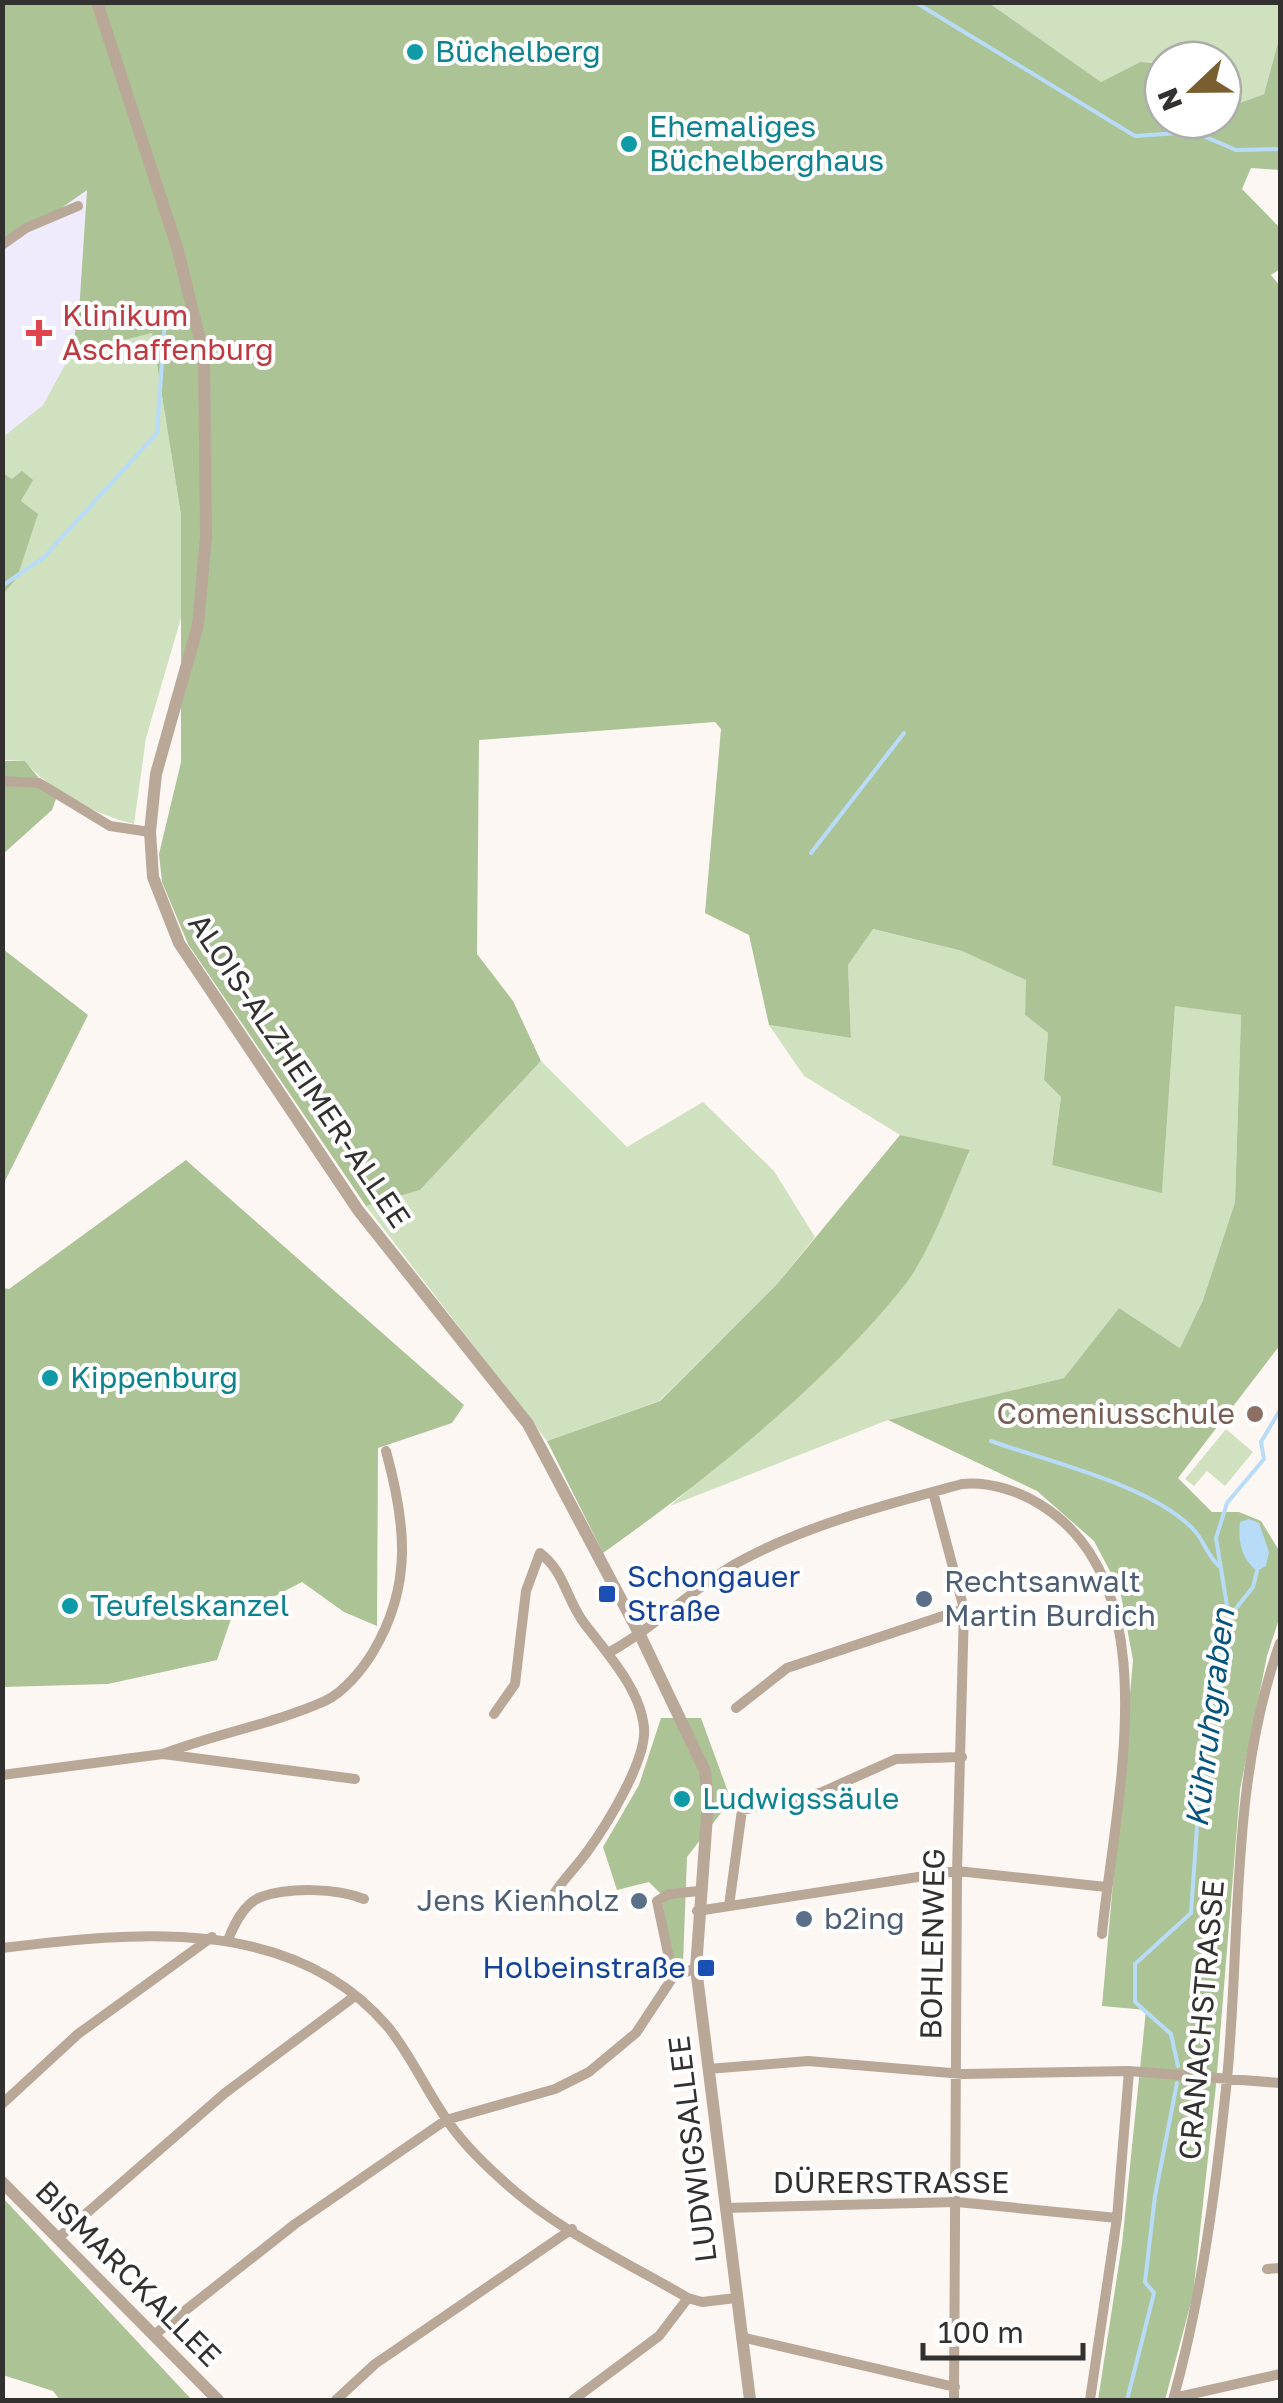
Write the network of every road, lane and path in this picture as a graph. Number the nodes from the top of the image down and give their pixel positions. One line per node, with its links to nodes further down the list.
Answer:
1 (97, 2): 5 (street, ALOIS-ALZHEIMER-ALLEE)
2 (78, 206): 3 (street)
3 (2, 245)
4 (2, 780): 5 (street)
5 (150, 832): 9 (street, ALOIS-ALZHEIMER-ALLEE)
6 (386, 1451): 14 (street)
7 (933, 1492): 8 (street, BOHLENWEG); 9 (street); 19 (street)
8 (964, 1609): 12 (street); 15 (street, BOHLENWEG)
9 (640, 1635): 11 (street); 20 (street, LUDWIGSALLEE)
10 (1280, 1643): 35 (street, CRANACHSTRASSE)
11 (608, 1653): 13 (street); 23 (street)
12 (736, 1708)
13 (494, 1714)
14 (162, 1754): 16 (street); 17 (street)
15 (962, 1756): 18 (street, BOHLENWEG); 22 (street)
16 (2, 1775)
17 (355, 1779)
18 (957, 1871): 19 (street); 22 (street); 34 (street, BOHLENWEG)
19 (1106, 1887): 25 (street)
20 (699, 1891): 24 (street, LUDWIGSALLEE); 30 (street)
21 (364, 1899): 27 (street)
22 (729, 1906): 24 (street)
23 (547, 1907)
24 (697, 1910): 29 (street, LUDWIGSALLEE)
25 (1102, 1934)
26 (212, 1937): 27 (street); 28 (street); 37 (street)
27 (228, 1940): 31 (street)
28 (2, 1948)
29 (696, 1968): 30 (street); 32 (street, LUDWIGSALLEE)
30 (674, 1977): 38 (street)
31 (355, 1996): 38 (street); 44 (street)
32 (708, 2068): 34 (street); 41 (street, LUDWIGSALLEE)
33 (1129, 2071): 34 (street); 35 (street); 42 (street)
34 (956, 2073): 40 (street, BOHLENWEG)
35 (1227, 2078): 36 (street); 53 (street, CRANACHSTRASSE)
36 (1280, 2083)
37 (2, 2104)
38 (446, 2120): 43 (street); 49 (street)
39 (2, 2182): 44 (street, BISMARCKALLEE)
40 (956, 2202): 41 (street, DÜRERSTRASSE); 42 (street, DÜRERSTRASSE); 52 (street, BOHLENWEG)
41 (725, 2208): 48 (street, LUDWIGSALLEE)
42 (1117, 2218): 59 (street)
43 (572, 2229): 47 (street); 55 (street)
44 (58, 2238): 49 (street, BISMARCKALLEE)
45 (1280, 2268): 46 (street)
46 (1267, 2270)
47 (688, 2298): 48 (street); 56 (street)
48 (736, 2298): 50 (street, LUDWIGSALLEE)
49 (154, 2336): 54 (street, BISMARCKALLEE)
50 (741, 2338): 52 (street); 57 (street, LUDWIGSALLEE)
51 (1280, 2374): 53 (street)
52 (955, 2387): 58 (street, BOHLENWEG)
53 (1174, 2399)
54 (218, 2400)
55 (336, 2400)
56 (573, 2400)
57 (750, 2400)
58 (954, 2400)
59 (1090, 2400)

